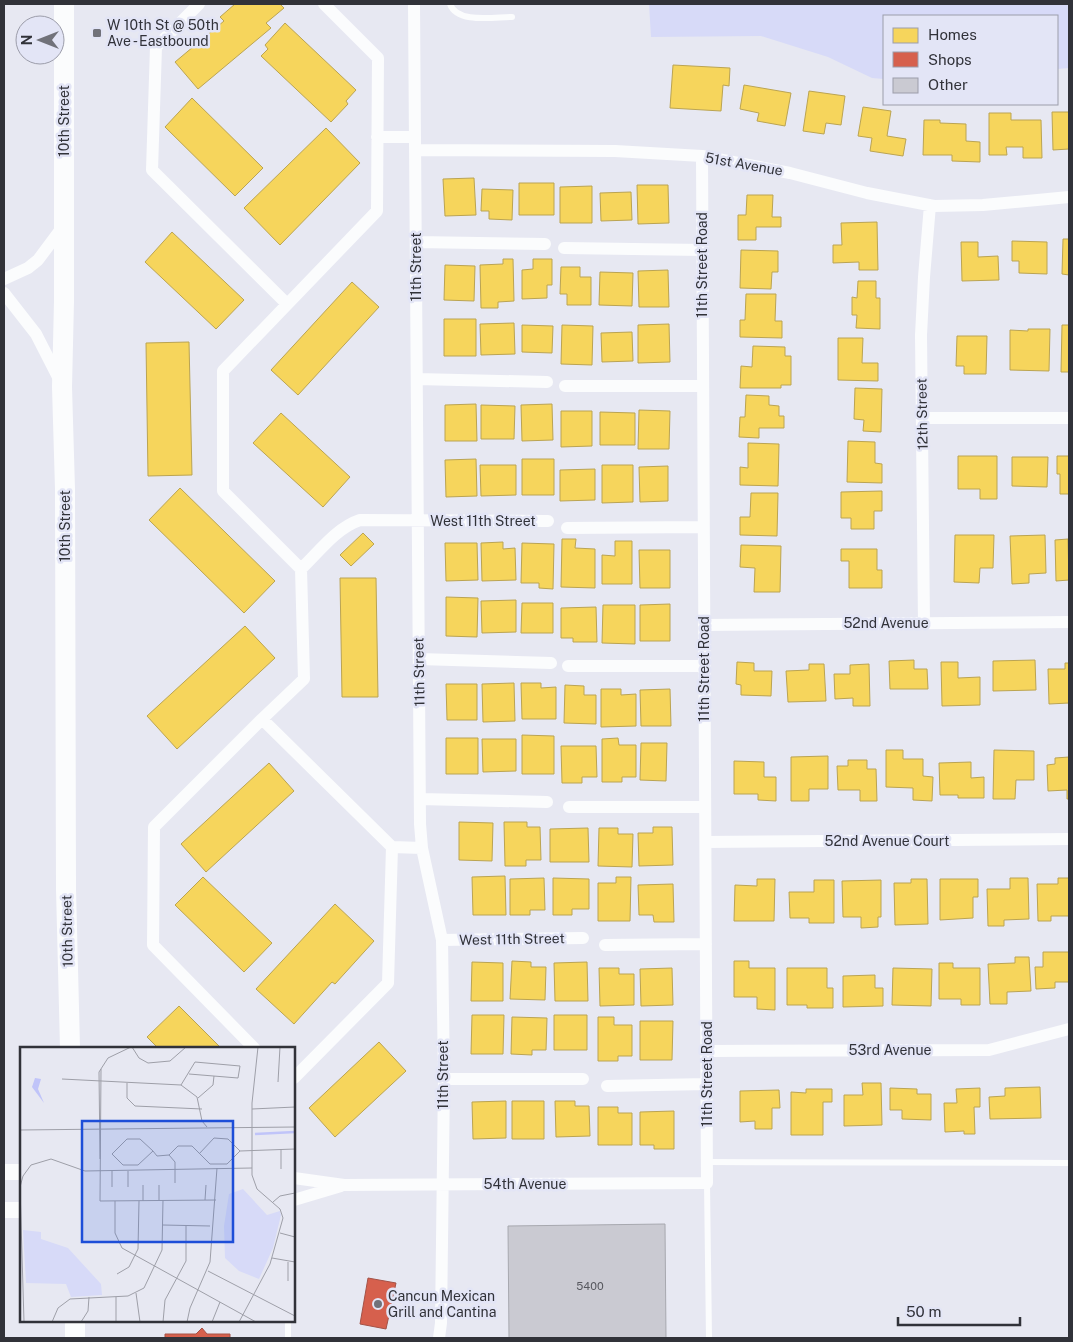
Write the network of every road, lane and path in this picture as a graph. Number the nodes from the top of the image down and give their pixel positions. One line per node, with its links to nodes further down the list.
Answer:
1 (64, 4): 12 (main road, 10th Street)
2 (199, 4): 19 (street)
3 (324, 4): 7 (street)
4 (414, 4): 8 (street, 11th Street)
5 (450, 4): 6 (lane)
6 (512, 17)
7 (377, 137): 8 (street, 51st Avenue); 19 (street)
8 (416, 144): 9 (street, 51st Avenue); 13 (street, 11th Street)
9 (702, 156): 11 (street, 51st Avenue); 16 (street, 11th Street Road)
10 (1069, 197): 11 (street, 51st Avenue)
11 (930, 205): 25 (street, 12th Street)
12 (64, 225): 17 (street); 22 (main road, 10th Street)
13 (416, 242): 14 (street); 20 (street, 11th Street)
14 (546, 244)
15 (564, 248): 16 (street)
16 (702, 250): 24 (street, 11th Street Road)
17 (4, 280)
18 (4, 293): 22 (street)
19 (286, 304): 31 (street)
20 (417, 379): 21 (street); 27 (street, 11th Street)
21 (547, 382)
22 (62, 386): 53 (main road, 10th Street)
23 (565, 386): 24 (street)
24 (702, 386): 29 (street, 11th Street Road)
25 (922, 418): 26 (street); 33 (street, 12th Street)
26 (1069, 418)
27 (418, 520): 28 (street, West 11th Street); 31 (street, West 11th Street); 35 (street, 11th Street)
28 (548, 521)
29 (703, 527): 30 (street); 34 (street, 11th Street Road)
30 (568, 528)
31 (301, 570): 39 (street)
32 (1069, 622): 33 (street, 52nd Avenue)
33 (924, 623): 34 (street, 52nd Avenue)
34 (704, 625): 38 (street, 11th Street Road)
35 (419, 658): 36 (street); 40 (street, 11th Street)
36 (551, 663)
37 (568, 666): 38 (street)
38 (704, 666): 43 (street, 11th Street Road)
39 (262, 719): 46 (street); 54 (street)
40 (420, 799): 41 (street); 47 (street, 11th Street)
41 (547, 802)
42 (569, 807): 43 (street)
43 (705, 808): 45 (street, 11th Street Road)
44 (1069, 839): 45 (street, 52nd Avenue Court)
45 (706, 842): 50 (street, 11th Street Road)
46 (392, 847): 47 (street); 56 (street)
47 (422, 848): 49 (street, 11th Street)
48 (583, 938): 49 (street, West 11th Street)
49 (442, 940): 57 (street, 11th Street)
50 (706, 944): 51 (street); 55 (street, 11th Street Road)
51 (605, 945)
52 (1069, 1029): 55 (street, 53rd Avenue)
53 (70, 1047)
54 (253, 1047)
55 (707, 1051): 59 (street, 11th Street Road)
56 (295, 1077)
57 (444, 1080): 58 (street); 67 (street, 11th Street)
58 (583, 1080)
59 (707, 1084): 60 (street); 61 (street, 11th Street Road)
60 (607, 1086)
61 (707, 1162): 62 (lane); 66 (street, 11th Street Road)
62 (1069, 1163)
63 (4, 1172): 64 (street)
64 (20, 1172)
65 (295, 1178): 68 (street, 54th Avenue)
66 (707, 1182): 67 (street, 54th Avenue); 77 (lane)
67 (442, 1184): 68 (street, 54th Avenue); 76 (street, 11th Street)
68 (344, 1185): 69 (street, 54th Avenue)
69 (295, 1200)
70 (4, 1210): 71 (street)
71 (20, 1210)
72 (75, 1322): 74 (main road)
73 (288, 1322): 75 (lane)
74 (75, 1338)
75 (290, 1338)
76 (439, 1338)
77 (710, 1338)

